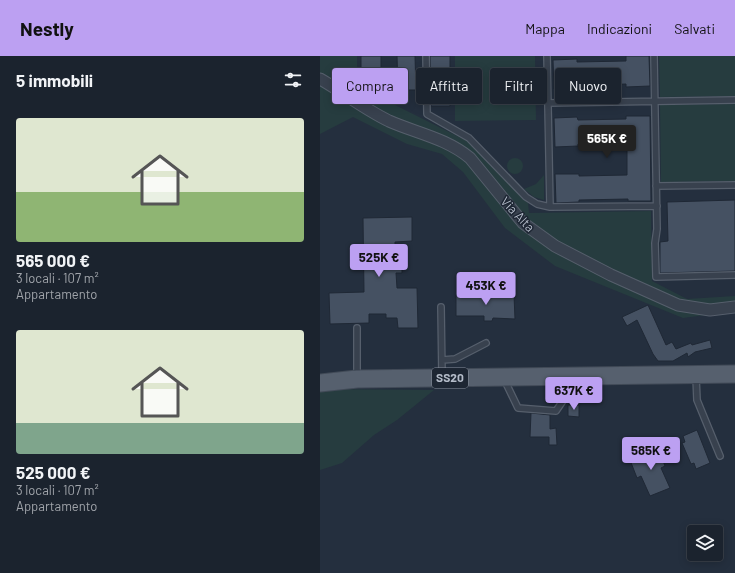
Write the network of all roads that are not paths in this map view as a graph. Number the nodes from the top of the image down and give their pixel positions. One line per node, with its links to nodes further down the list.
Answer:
1 (426, 56): 11 (lane)
2 (547, 56): 7 (lane)
3 (654, 56): 6 (lane)
4 (320, 79): 14 (street, Via Alta)
5 (735, 100): 6 (lane)
6 (655, 101): 7 (lane); 9 (lane)
7 (548, 103): 11 (lane)
8 (735, 185): 9 (lane)
9 (656, 186): 10 (lane)
10 (657, 206): 11 (lane); 12 (lane)
11 (550, 207)
12 (735, 275)
13 (441, 307): 17 (lane)
14 (735, 307)
15 (357, 328): 24 (lane)
16 (486, 343): 17 (lane)
17 (442, 360): 23 (lane)
18 (735, 374): 19 (main road, SS20)
19 (696, 375): 21 (main road, SS20); 26 (lane)
20 (320, 376): 24 (main road, SS20)
21 (579, 376): 22 (main road, SS20); 22 (lane)
22 (503, 377): 23 (main road, SS20)
23 (442, 378): 24 (main road, SS20)
24 (355, 379): 25 (main road, SS20)
25 (320, 383)
26 (720, 456)

